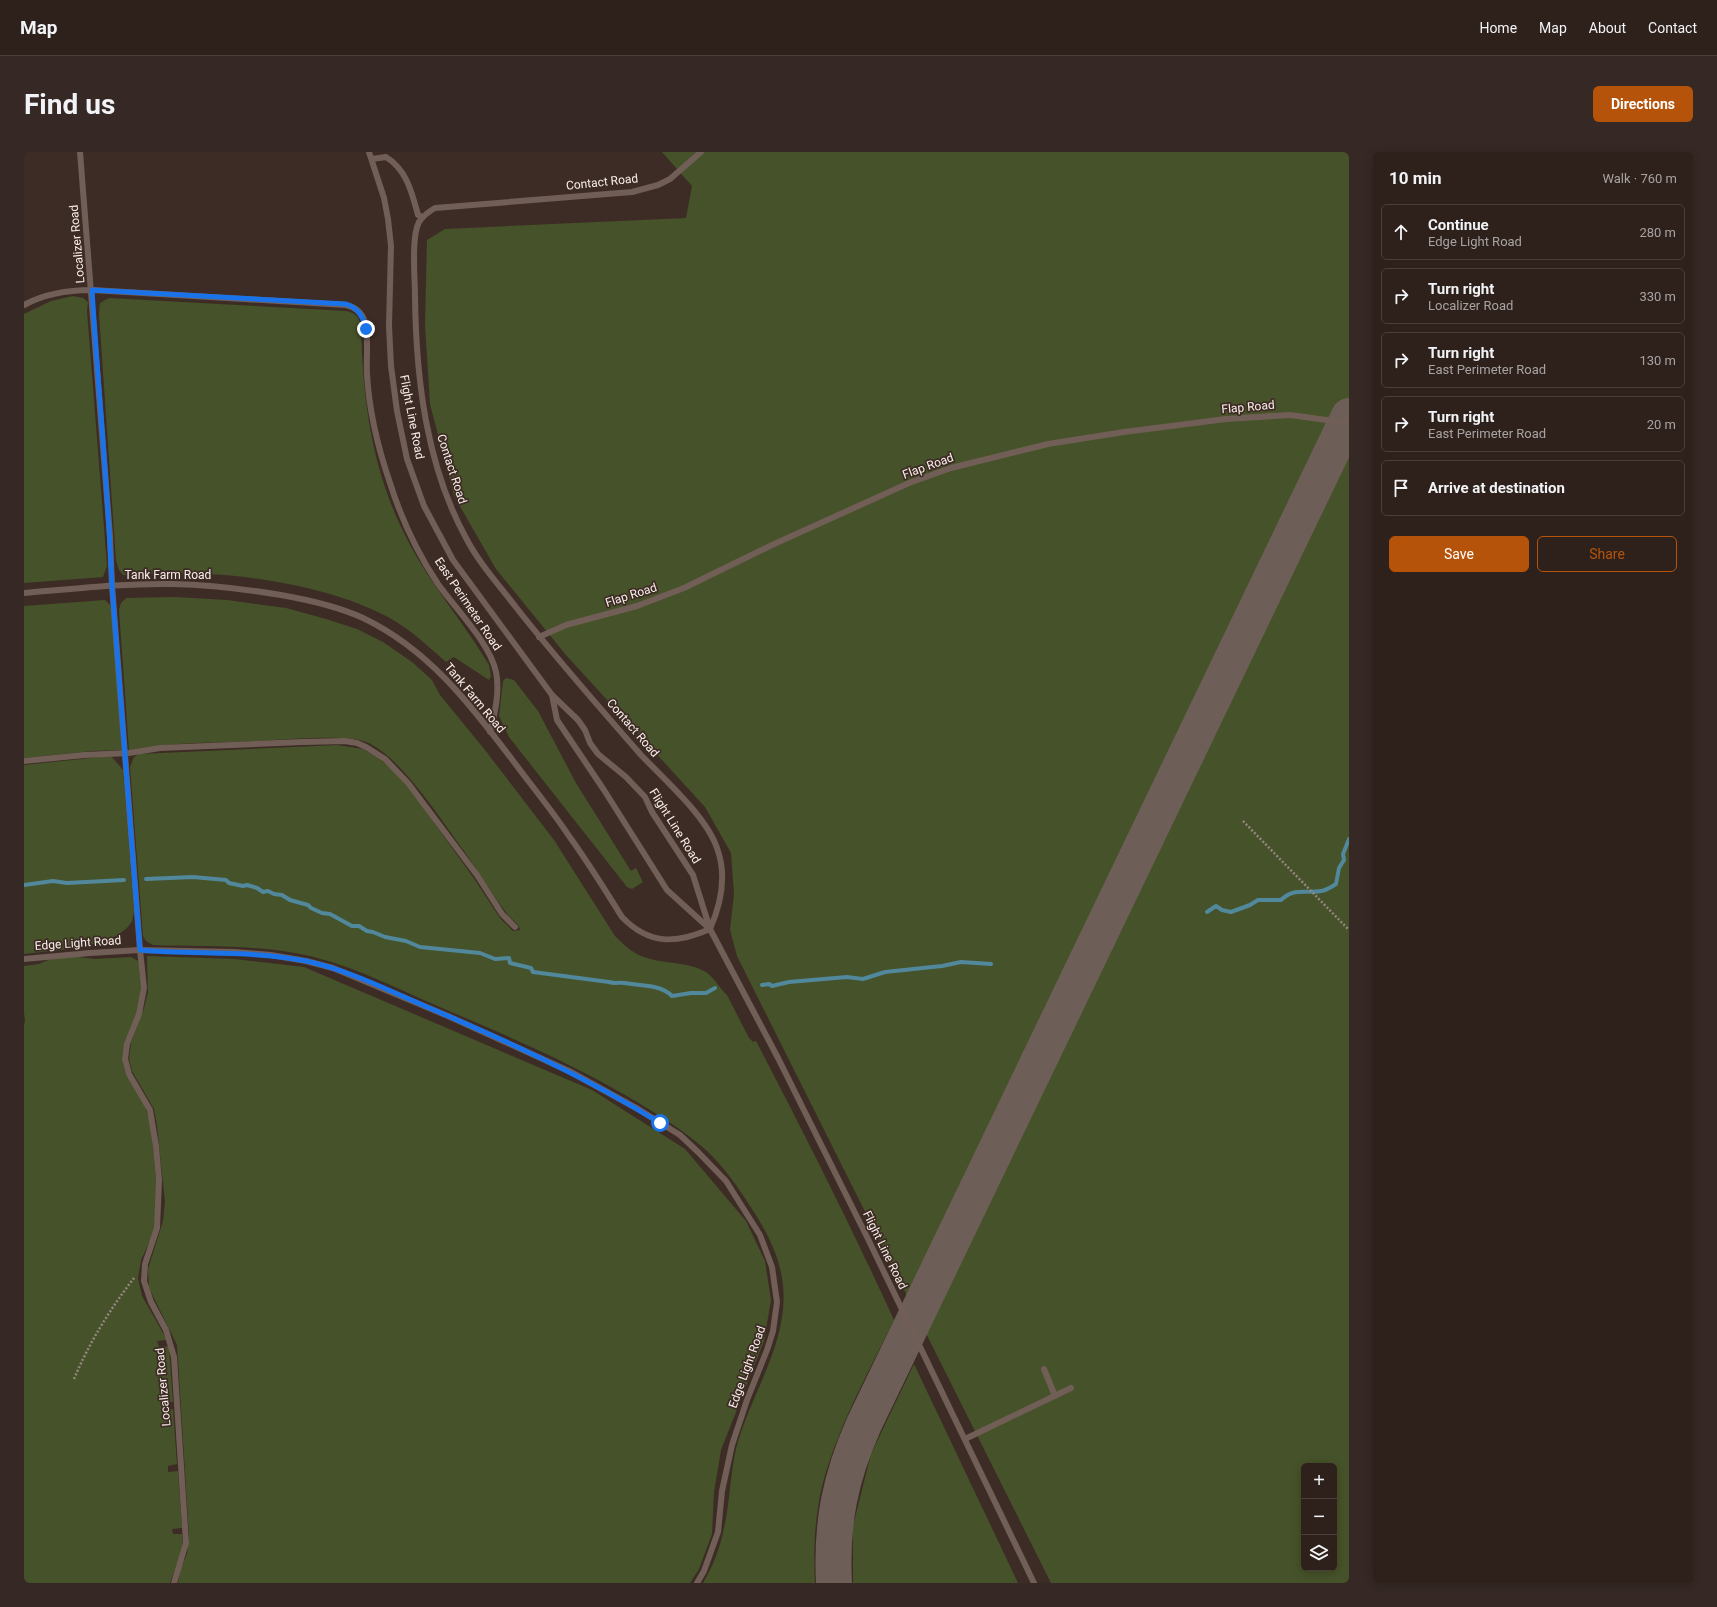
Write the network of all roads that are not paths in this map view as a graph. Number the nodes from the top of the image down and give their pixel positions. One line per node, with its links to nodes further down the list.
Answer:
1 (80, 152): 6 (lane, Localizer Road)
2 (369, 152): 4 (lane, Flight Line Road)
3 (701, 152): 5 (lane, Contact Road)
4 (372, 159): 5 (lane); 12 (lane, Flight Line Road)
5 (423, 217): 11 (lane, Contact Road)
6 (92, 290): 7 (lane, East Perimeter Road); 9 (lane, Localizer Road); 13 (lane, East Perimeter Road)
7 (24, 305)
8 (1349, 423): 11 (lane, Flap Road)
9 (112, 586): 10 (lane, Tank Farm Road); 13 (lane, Tank Farm Road); 14 (lane, Localizer Road)
10 (24, 593)
11 (540, 637): 17 (lane, Contact Road)
12 (552, 695): 17 (lane, Flight Line Road); 17 (lane, Flight Line Road)
13 (490, 732): 17 (lane, Tank Farm Road)
14 (125, 753): 15 (lane); 16 (lane); 18 (lane, Localizer Road)
15 (24, 761)
16 (515, 927)
17 (710, 929): 23 (lane, Flight Line Road)
18 (140, 950): 19 (lane, Edge Light Road); 24 (lane, Localizer Road); 25 (lane, Edge Light Road)
19 (24, 959)
20 (1044, 1369): 22 (lane)
21 (1071, 1388): 22 (lane)
22 (1054, 1396): 23 (lane)
23 (964, 1440): 26 (lane, Flight Line Road)
24 (174, 1583)
25 (697, 1583)
26 (1034, 1583)

